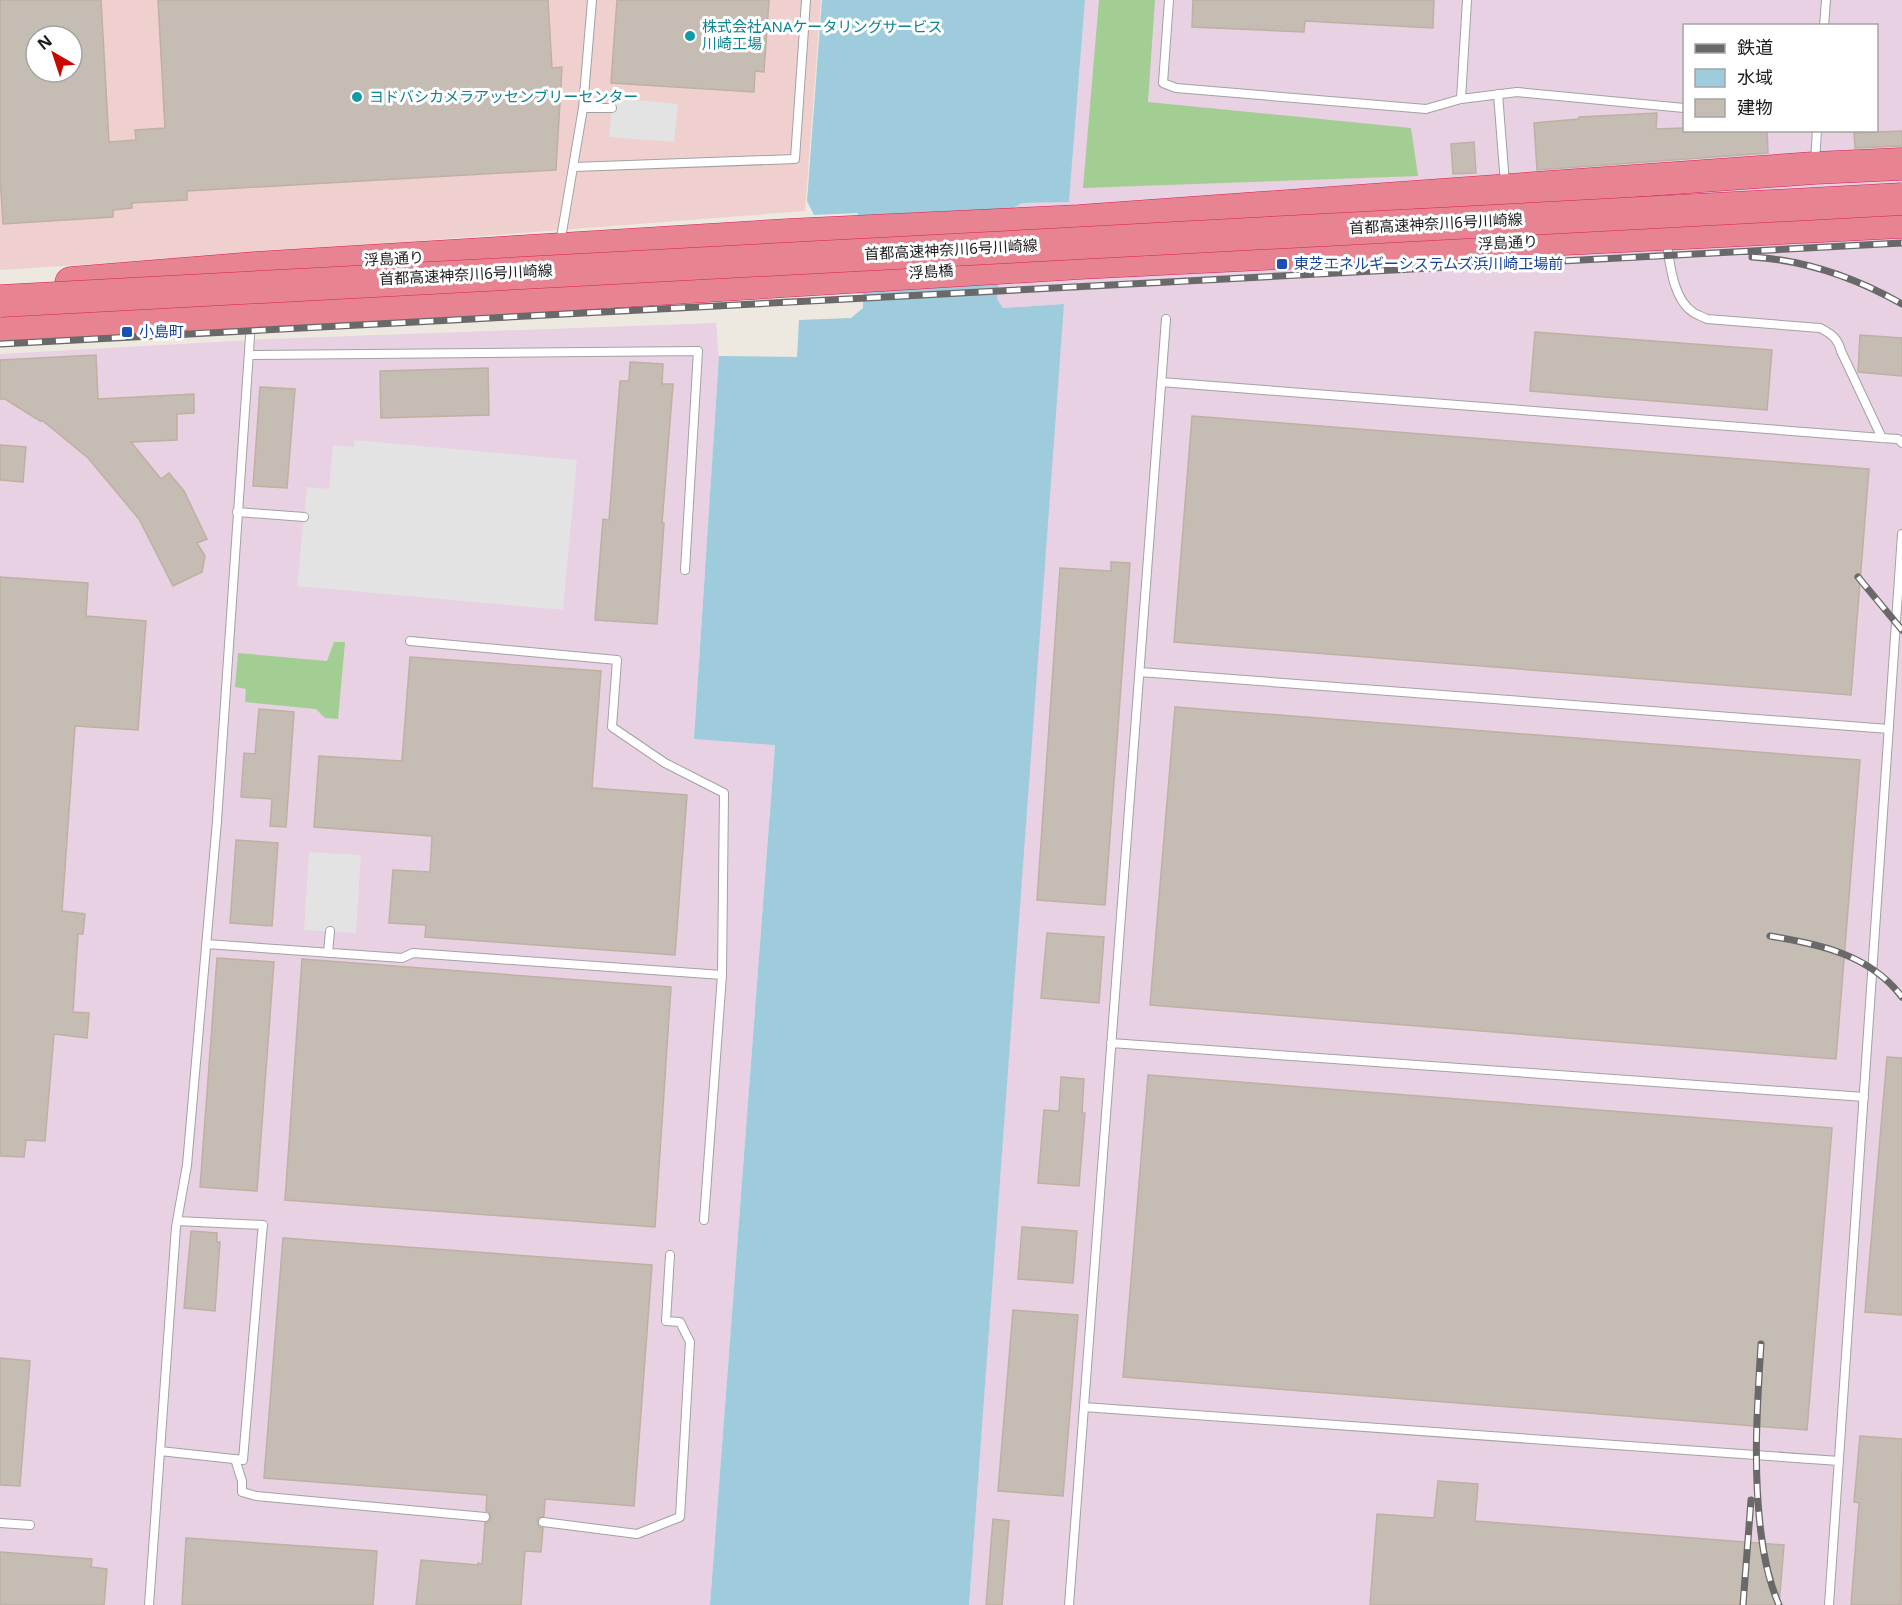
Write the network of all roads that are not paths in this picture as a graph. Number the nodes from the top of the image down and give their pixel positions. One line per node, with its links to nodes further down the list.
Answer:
1 (592, 0): 9 (lane)
2 (806, 0): 14 (lane)
3 (1169, 0): 8 (lane)
4 (1467, 0): 8 (lane)
5 (1826, 0): 6 (lane)
6 (1824, 24)
7 (1498, 94): 8 (lane); 11 (lane); 18 (lane)
8 (1461, 99)
9 (583, 108): 10 (lane); 14 (lane)
10 (612, 108)
11 (1683, 108)
12 (1817, 132): 15 (lane)
13 (1902, 164): 15 (highway)
14 (574, 167): 22 (lane)
15 (1814, 168): 18 (highway)
16 (1902, 185): 26 (highway, 首都高速神奈川6号川崎線)
17 (1902, 199): 24 (highway, 首都高速神奈川6号川崎線, bridge)
18 (1506, 201): 21 (lane); 22 (highway, 浮島通り)
19 (1902, 222): 20 (highway, 浮島通り)
20 (1665, 236): 21 (highway, 浮島通り); 35 (lane)
21 (1509, 243): 23 (highway, 浮島通り)
22 (560, 249): 27 (lane); 28 (highway, 浮島通り)
23 (1077, 263): 25 (highway, 浮島橋)
24 (501, 273): 29 (highway, 首都高速神奈川6号川崎線, bridge); 31 (highway, bridge)
25 (784, 281): 27 (highway, 浮島通り)
26 (0, 287): 28 (highway, 浮島通り)
27 (563, 296): 28 (highway, 浮島通り)
28 (253, 297): 32 (highway, 浮島通り); 33 (lane)
29 (0, 301)
30 (1166, 319): 34 (lane)
31 (0, 322)
32 (0, 330)
33 (249, 355): 37 (lane); 40 (lane)
34 (1161, 382): 35 (lane); 42 (lane)
35 (1882, 438): 36 (lane)
36 (1902, 443)
37 (237, 512): 38 (lane); 45 (lane)
38 (304, 517)
39 (1902, 534): 43 (lane)
40 (684, 570)
41 (410, 641): 47 (lane)
42 (1140, 672): 43 (lane); 48 (lane)
43 (1889, 729): 49 (lane)
44 (330, 931): 46 (lane)
45 (206, 944): 46 (lane); 51 (lane)
46 (328, 953): 47 (lane)
47 (722, 975): 50 (lane)
48 (1111, 1043): 49 (lane); 53 (lane)
49 (1864, 1097): 56 (lane)
50 (704, 1220)
51 (177, 1221): 54 (lane); 55 (lane)
52 (670, 1255): 58 (lane)
53 (1084, 1407): 56 (lane); 62 (lane)
54 (160, 1451): 55 (lane); 61 (lane)
55 (235, 1459): 57 (lane)
56 (1839, 1461): 63 (lane)
57 (485, 1517)
58 (543, 1522)
59 (0, 1523): 60 (lane)
60 (30, 1525)
61 (149, 1605)
62 (1069, 1605)
63 (1829, 1605)

